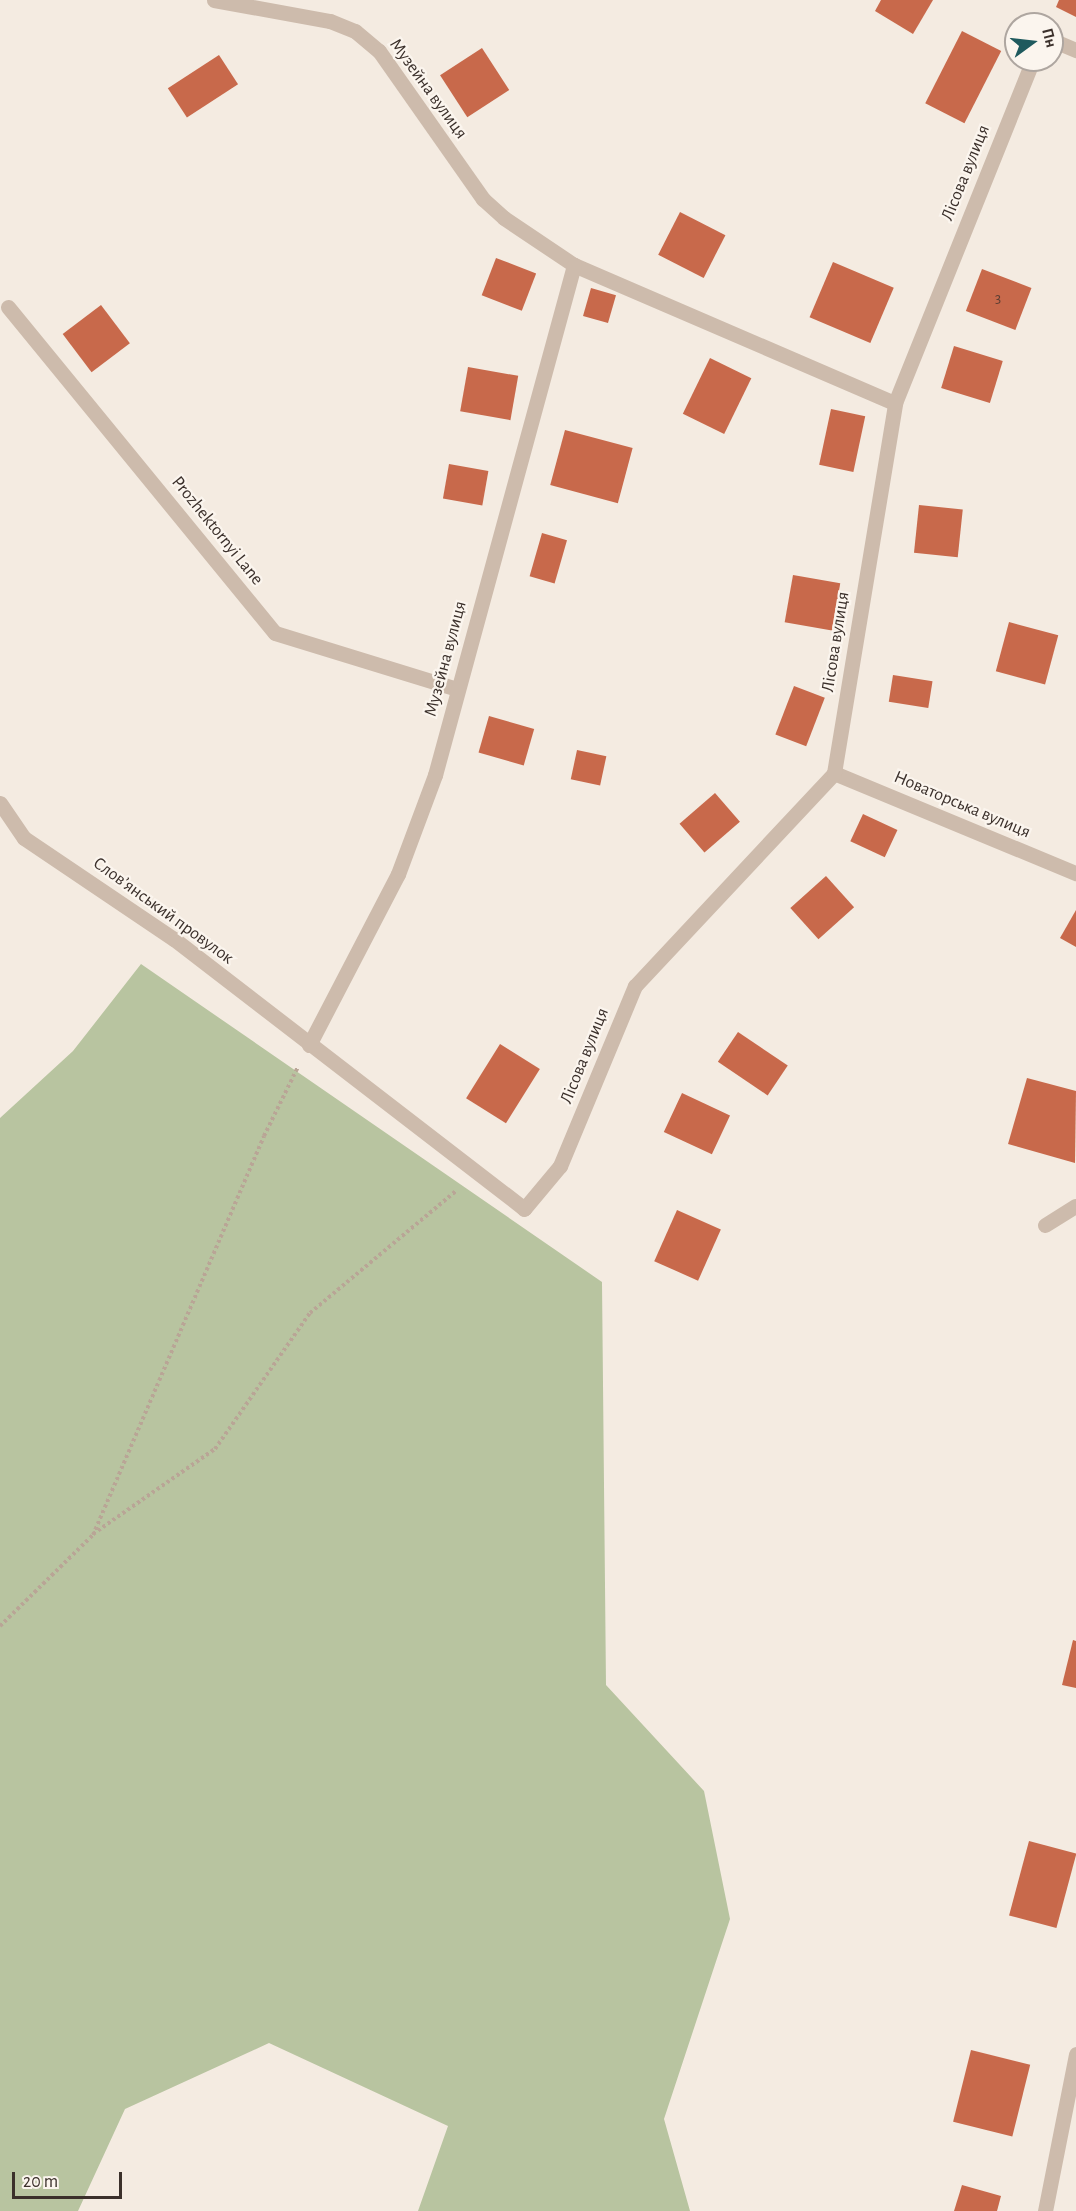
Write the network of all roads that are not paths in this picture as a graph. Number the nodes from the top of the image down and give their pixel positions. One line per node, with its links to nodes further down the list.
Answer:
1 (214, 0): 3 (street, Музейна вулиця)
2 (1028, 72): 5 (street, Лісова вулиця)
3 (574, 265): 5 (street, Музейна вулиця); 6 (street, Музейна вулиця)
4 (8, 307): 6 (street, Prozhektornyi Lane)
5 (895, 403): 7 (street, Лісова вулиця)
6 (457, 689): 10 (street, Музейна вулиця)
7 (834, 773): 9 (street, Новаторська вулиця); 11 (street, Лісова вулиця)
8 (0, 803): 10 (street, Словʼянський провулок)
9 (1076, 873)
10 (309, 1045): 11 (street, Словʼянський провулок)
11 (477, 1173)
12 (1076, 1206): 13 (street)
13 (1045, 1225)
14 (1076, 2054): 15 (street)
15 (1045, 2211)

